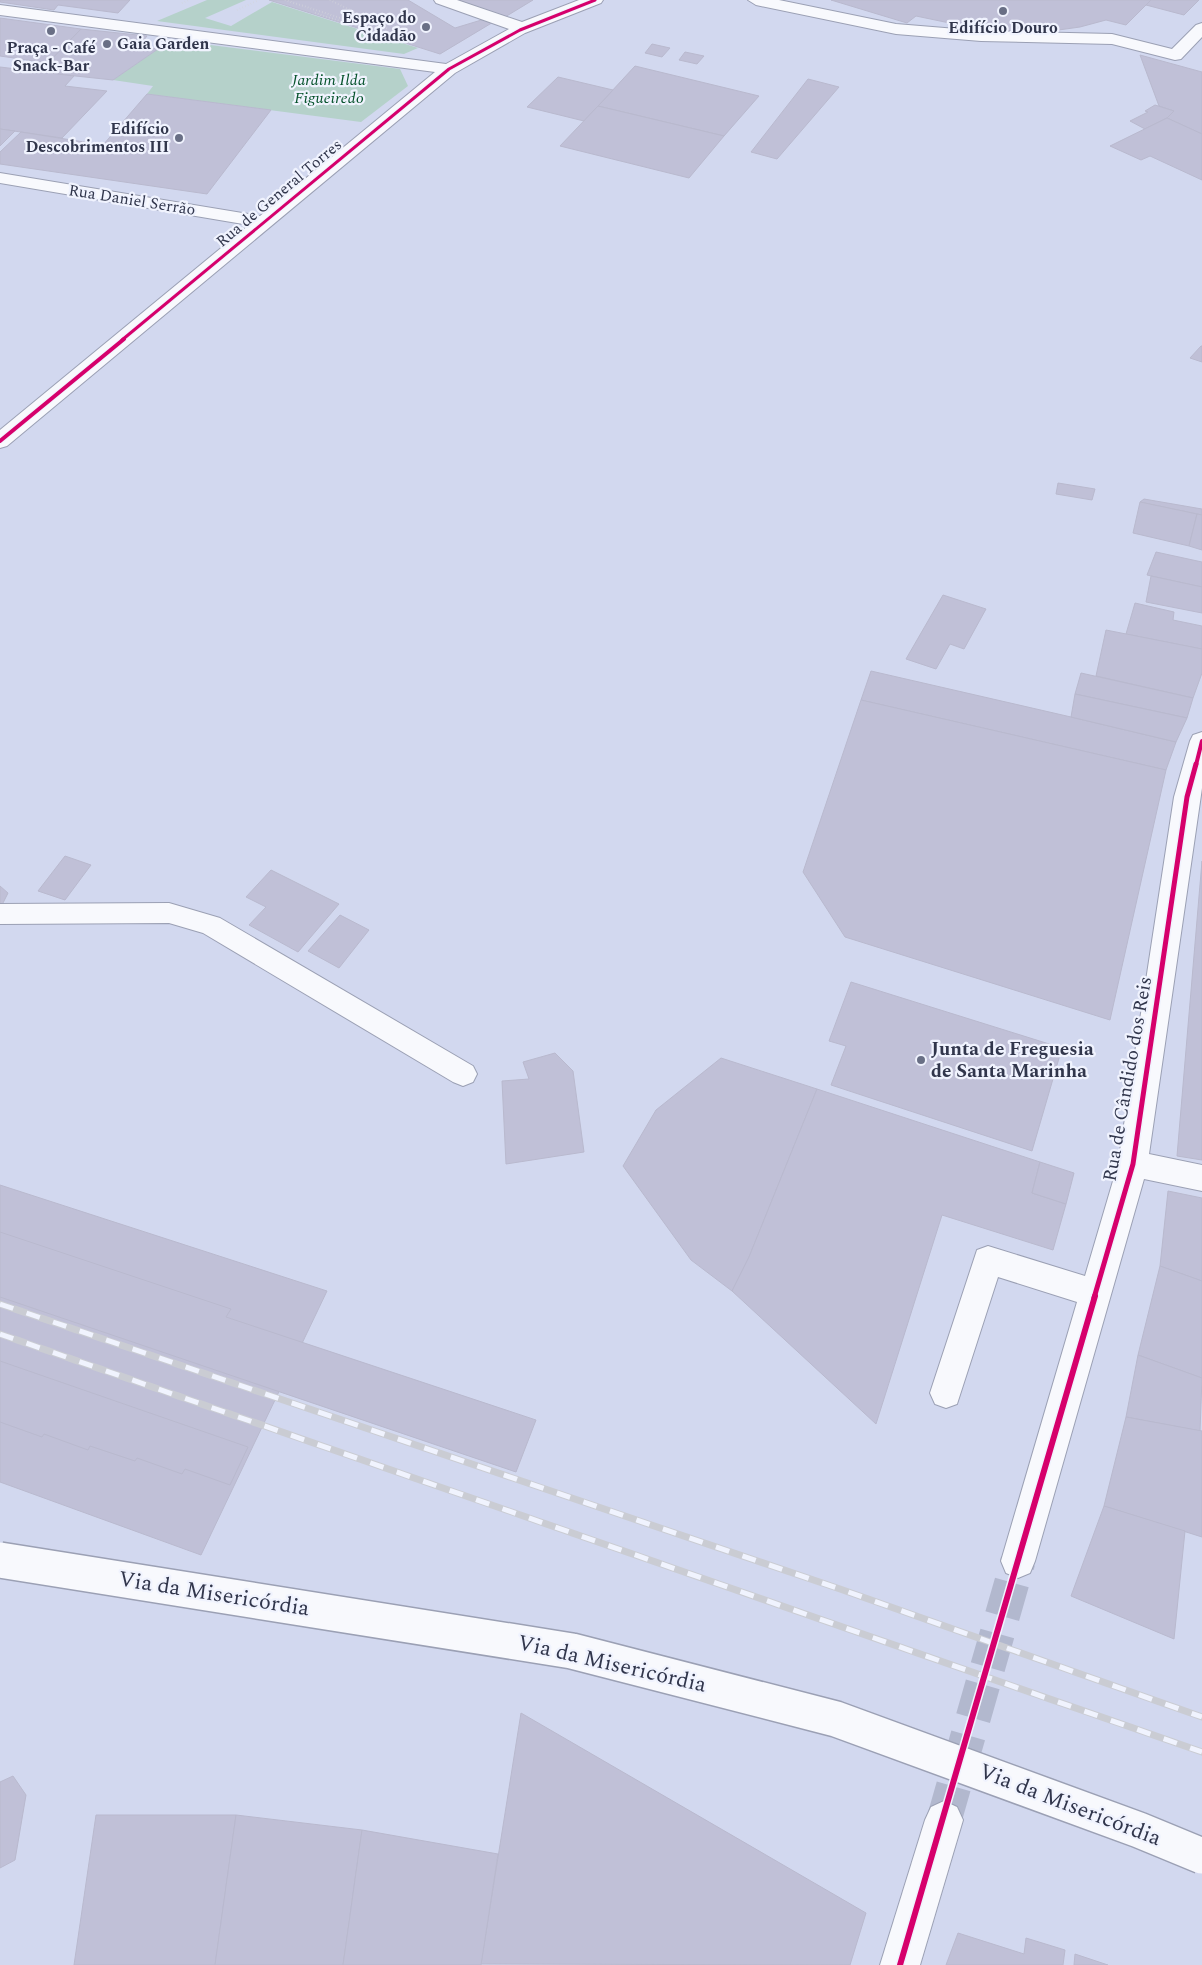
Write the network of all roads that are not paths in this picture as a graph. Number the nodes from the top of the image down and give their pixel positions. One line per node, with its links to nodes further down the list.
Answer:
1 (442, 0): 7 (street)
2 (595, 0): 7 (street, Rua de General Torres)
3 (756, 0): 4 (street)
4 (782, 2): 5 (street); 9 (street)
5 (809, 2): 9 (street)
6 (0, 10): 10 (street)
7 (523, 28): 10 (street, Rua de General Torres)
8 (1202, 28): 9 (street)
9 (927, 31)
10 (449, 69): 12 (street, Rua de General Torres)
11 (0, 178): 12 (street, Rua Daniel Serrão)
12 (264, 222): 13 (street, Rua de General Torres)
13 (0, 441)
14 (1202, 741): 17 (street, Rua de Cândido dos Reis)
15 (0, 914): 16 (street)
16 (463, 1074)
17 (1133, 1164): 18 (street); 19 (street, Rua de Cândido dos Reis)
18 (1202, 1178)
19 (1095, 1293): 20 (street); 22 (street, Rua de Cândido dos Reis)
20 (946, 1393)
21 (0, 1560): 24 (street, Via da Misericórdia, bridge)
22 (1018, 1561)
23 (944, 1820): 25 (street)
24 (1202, 1856)
25 (900, 1965)

